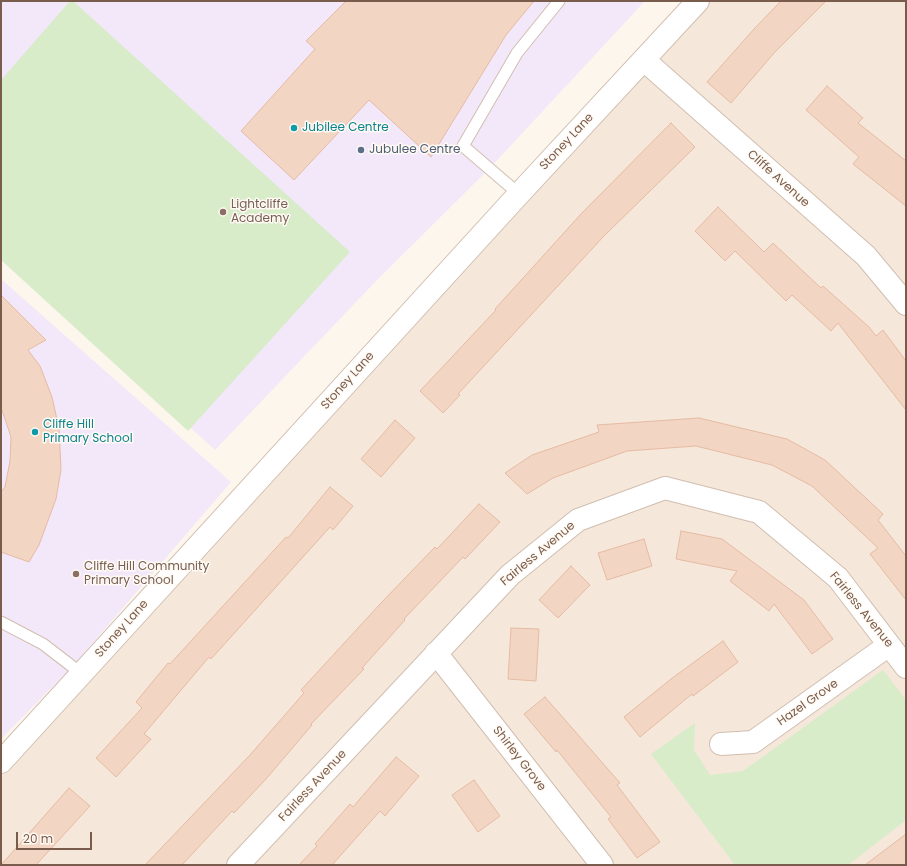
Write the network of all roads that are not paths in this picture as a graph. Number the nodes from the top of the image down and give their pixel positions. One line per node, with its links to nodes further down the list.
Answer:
1 (559, 1): 4 (lane)
2 (698, 1): 3 (street, Stoney Lane)
3 (644, 60): 4 (street, Stoney Lane); 5 (street, Cliffe Avenue)
4 (519, 194): 10 (street, Stoney Lane)
5 (906, 304)
6 (1, 622): 10 (lane)
7 (889, 645): 8 (street, Fairless Avenue); 9 (street, Fairless Avenue); 11 (street, Hazel Grove)
8 (436, 653): 13 (street, Fairless Avenue); 14 (street, Shirley Grove)
9 (906, 667)
10 (82, 674): 12 (street, Stoney Lane)
11 (721, 744)
12 (1, 762)
13 (238, 865)
14 (602, 865)

